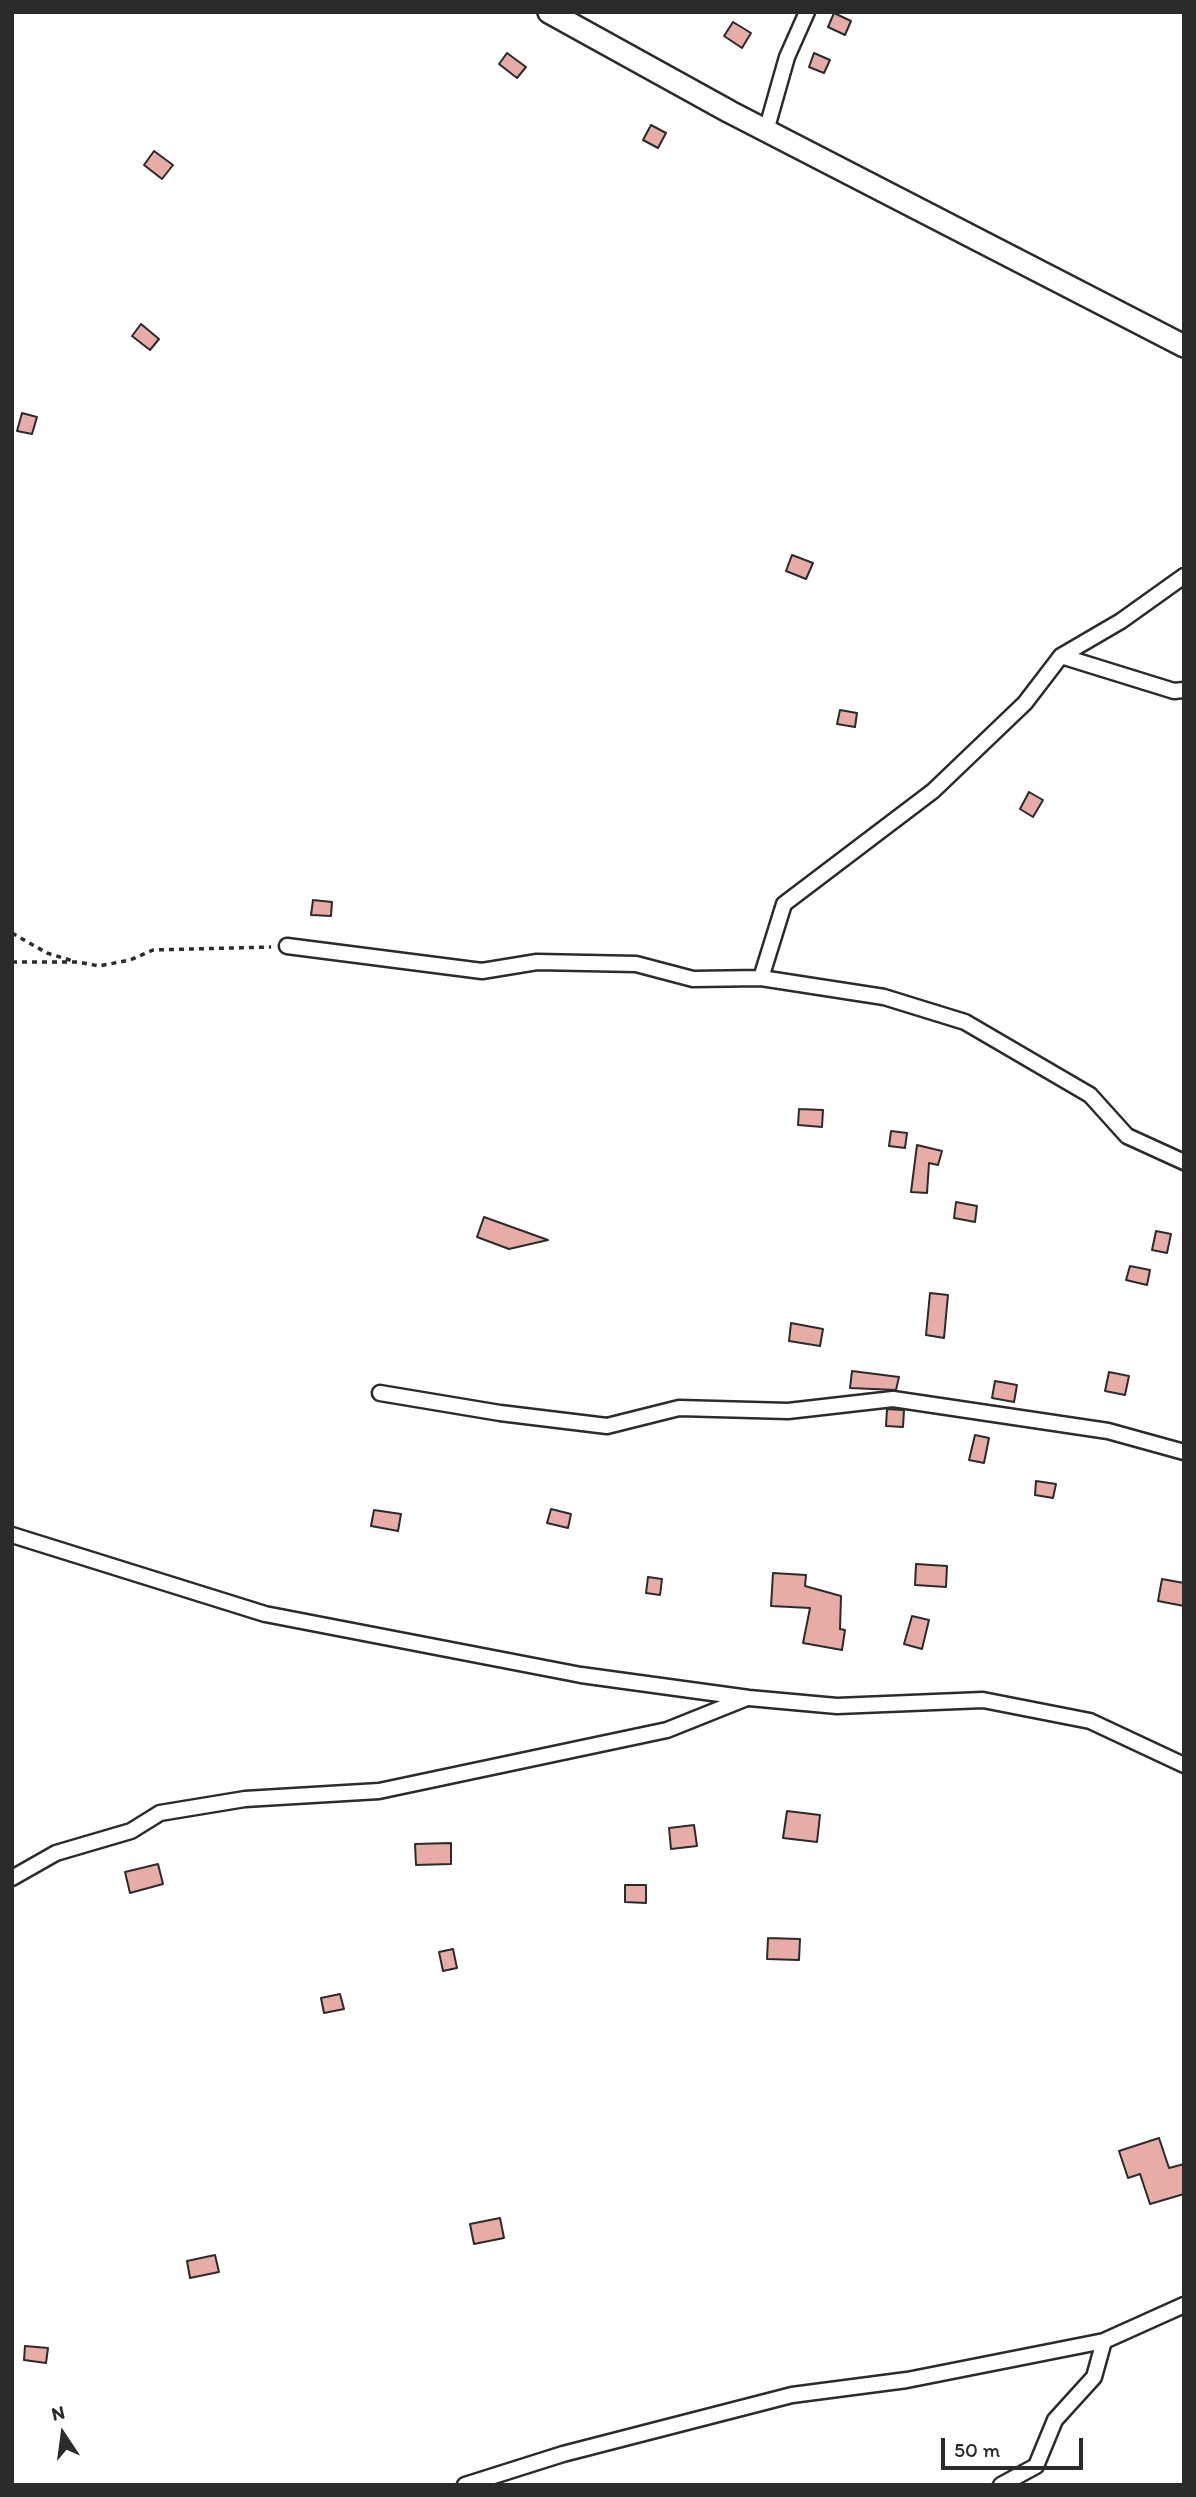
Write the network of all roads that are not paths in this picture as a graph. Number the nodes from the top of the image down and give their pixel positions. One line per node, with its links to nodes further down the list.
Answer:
1 (550, 12): 3 (main road)
2 (807, 12): 3 (street)
3 (766, 131): 4 (main road)
4 (1184, 346)
5 (1184, 576): 6 (street)
6 (1061, 656): 7 (street); 9 (street)
7 (1184, 690)
8 (287, 946): 9 (street)
9 (761, 978): 10 (street)
10 (1184, 1163)
11 (380, 1393): 12 (street)
12 (1184, 1452)
13 (12, 1535): 14 (street)
14 (749, 1698): 15 (street); 16 (street)
15 (1184, 1765)
16 (12, 1878)
17 (1184, 2305): 18 (street)
18 (1104, 2341): 19 (street); 20 (street)
19 (466, 2485)
20 (1001, 2485)

